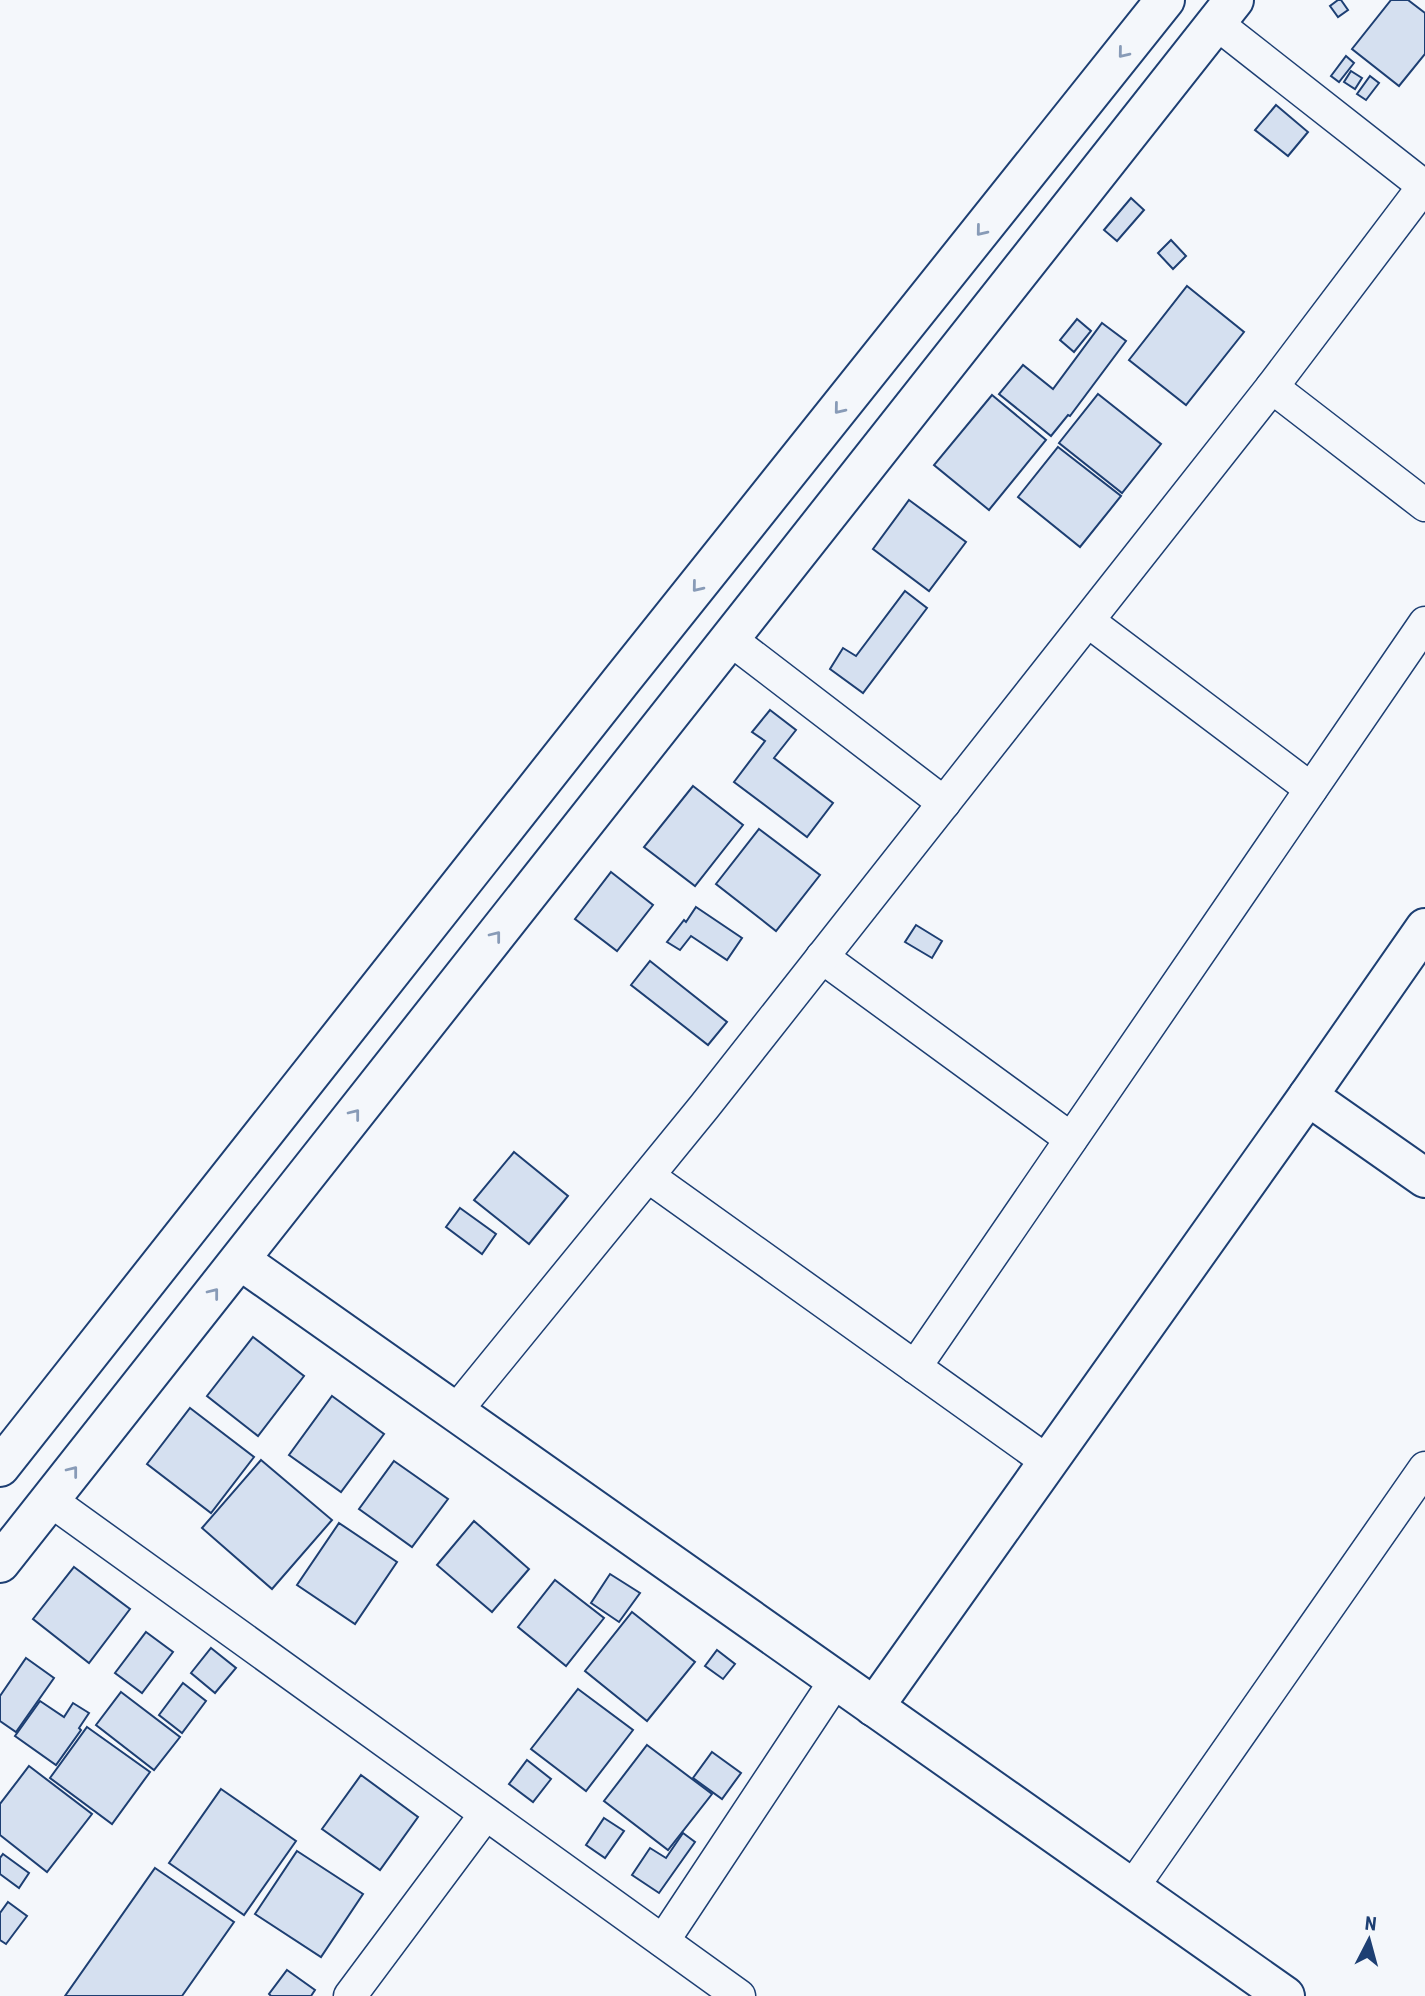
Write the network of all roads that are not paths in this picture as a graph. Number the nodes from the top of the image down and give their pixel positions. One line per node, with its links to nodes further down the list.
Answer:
1 (1165, 0): 21 (street, one-way to 21)
2 (1225, 12): 3 (street); 8 (street)
3 (1425, 186): 4 (street)
4 (1272, 387): 5 (street); 6 (street)
5 (1425, 505)
6 (1088, 621): 9 (street); 10 (street)
7 (1425, 622): 9 (street)
8 (730, 639): 10 (street); 17 (street, one-way to 8)
9 (1311, 789): 14 (street)
10 (944, 803): 12 (street)
11 (1425, 928): 13 (street)
12 (822, 957): 14 (street); 15 (street)
13 (1308, 1096): 16 (street); 20 (street)
14 (1071, 1139): 18 (street)
15 (648, 1176): 18 (street); 19 (street)
16 (1425, 1178)
17 (240, 1260): 19 (street); 23 (street, one-way to 17)
18 (915, 1367): 20 (street)
19 (455, 1412): 25 (street)
20 (1048, 1462): 26 (street)
21 (0, 1467)
22 (1425, 1468): 28 (street)
23 (50, 1500): 24 (street); 27 (street)
24 (0, 1563)
25 (836, 1680): 26 (street); 29 (street)
26 (874, 1707): 28 (street)
27 (485, 1815): 29 (street); 30 (street)
28 (1132, 1888): 32 (street)
29 (663, 1941): 31 (street)
30 (350, 1996)
31 (739, 1996)
32 (1285, 1996)

